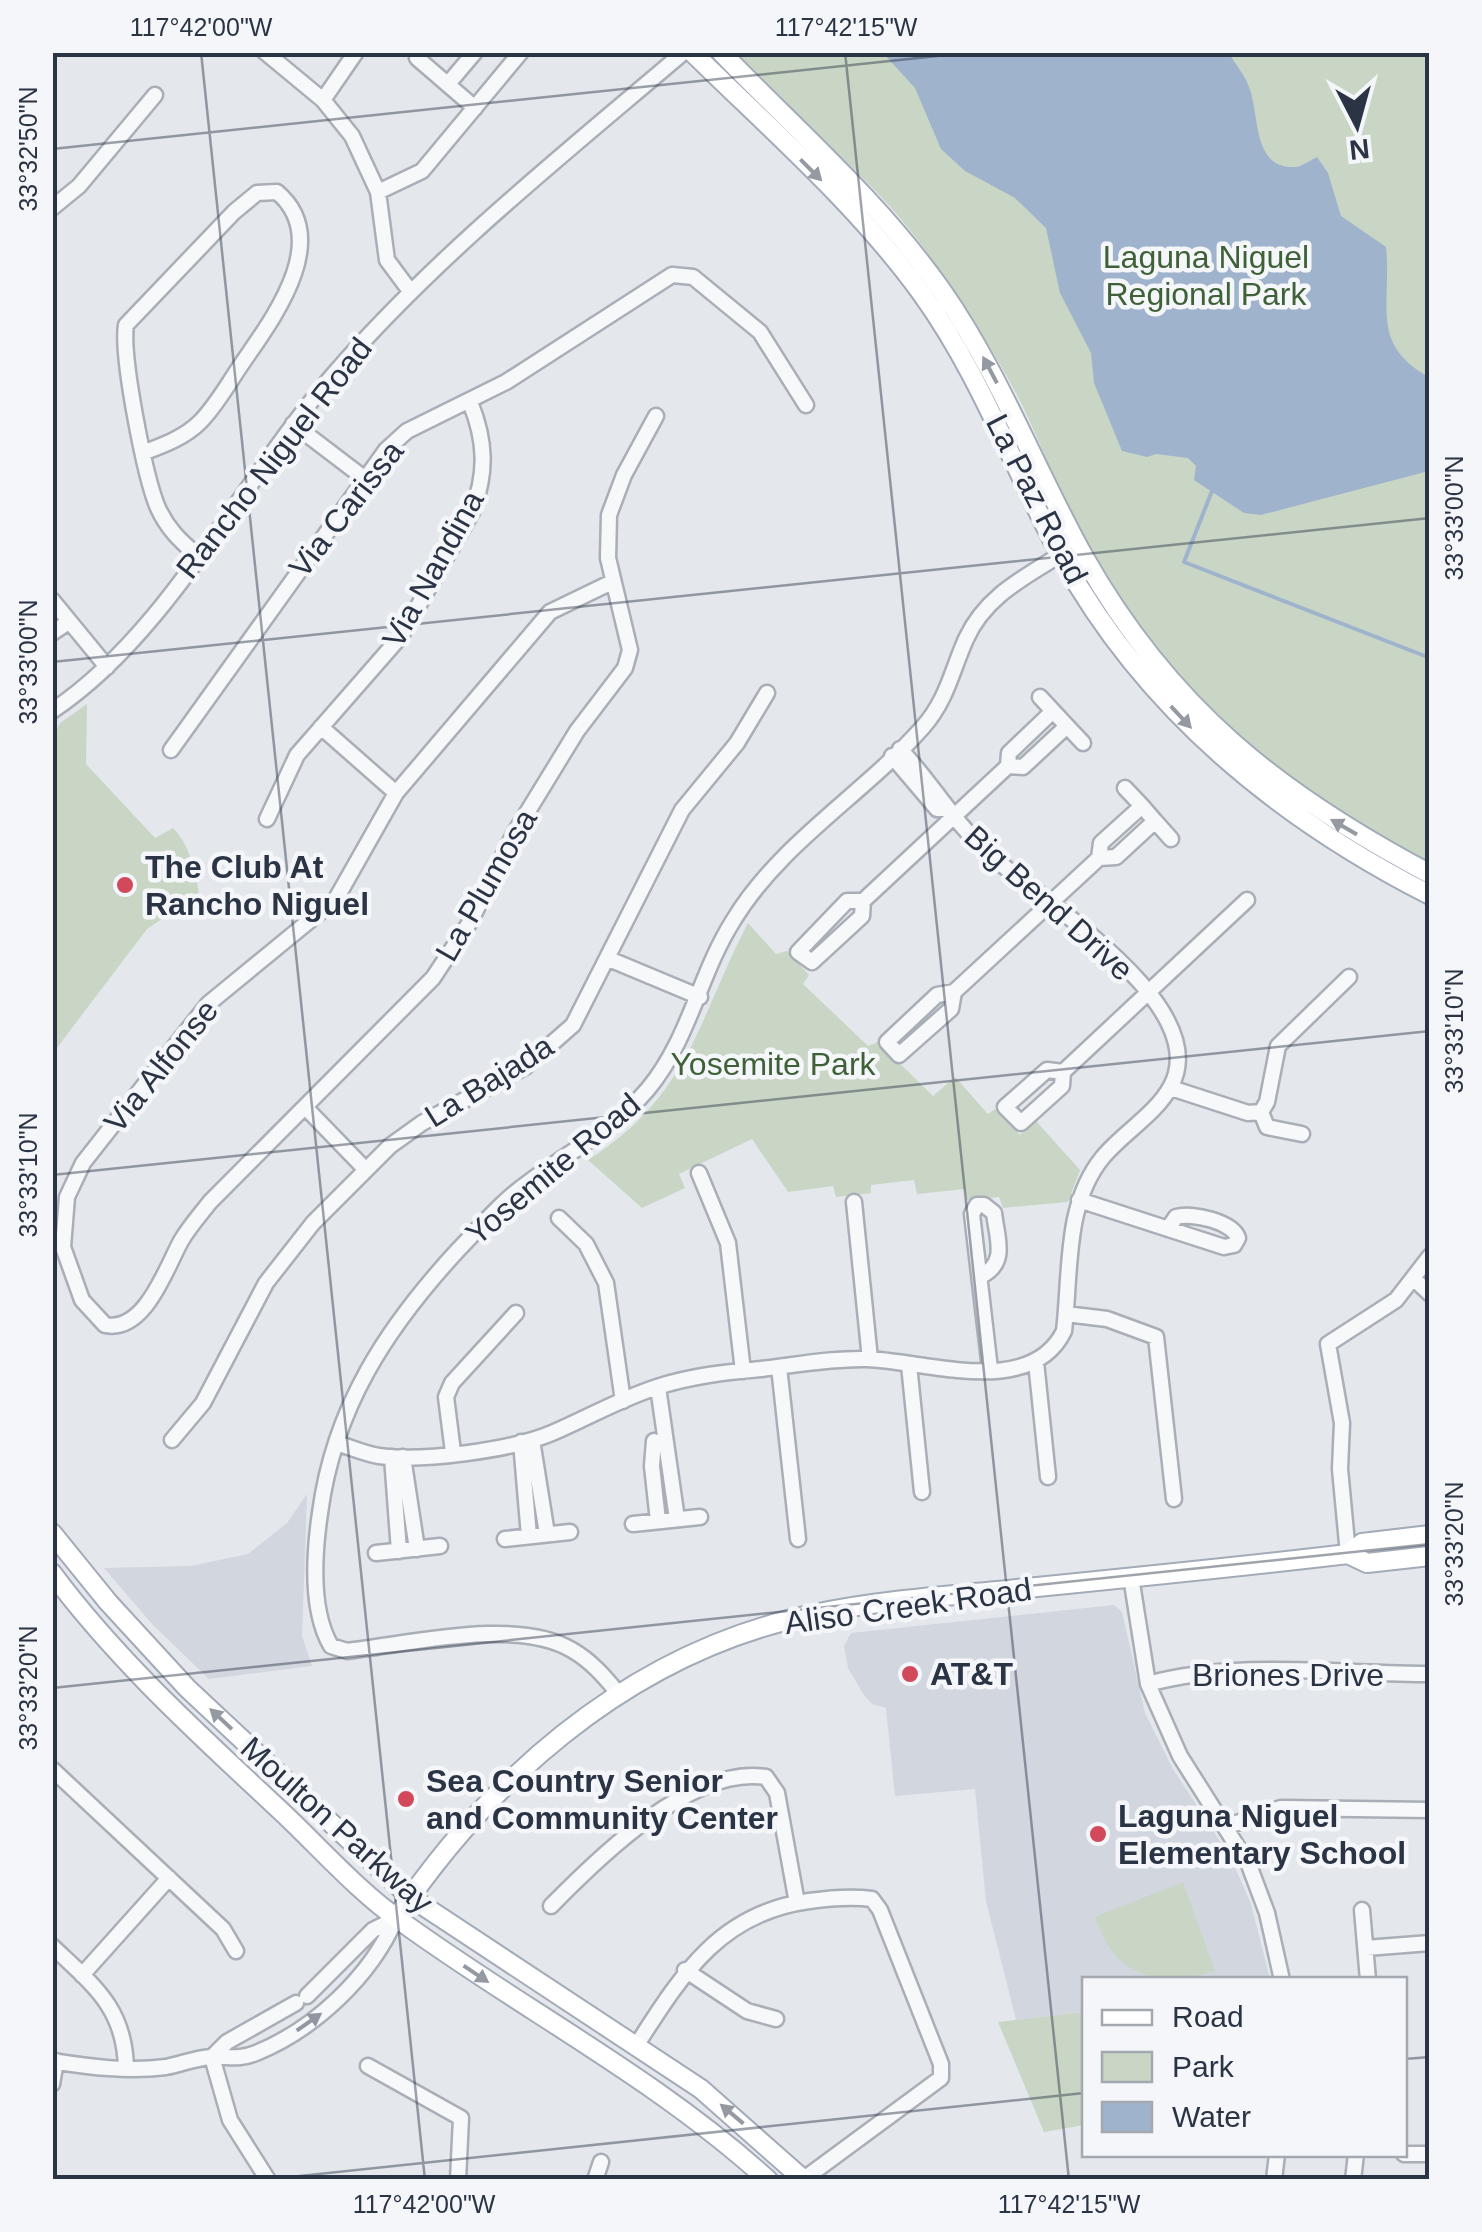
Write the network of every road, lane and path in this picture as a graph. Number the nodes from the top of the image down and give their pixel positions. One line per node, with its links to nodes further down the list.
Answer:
1 (265, 52): 12 (street)
2 (356, 52): 12 (street)
3 (475, 52): 10 (street)
4 (521, 52): 13 (street)
5 (684, 52): 17 (street, Rancho Niguel Road)
6 (692, 52): 26 (main road, La Paz Road, one-way to 26)
7 (703, 52): 14 (main road)
8 (721, 52): 14 (main road, La Paz Road)
9 (417, 58): 10 (street)
10 (448, 84): 13 (street)
11 (155, 94): 16 (street)
12 (323, 100): 15 (street)
13 (476, 108): 15 (street)
14 (800, 133): 23 (main road, La Paz Road, one-way to 14)
15 (378, 192): 17 (street)
16 (52, 208)
17 (410, 291): 21 (street, Rancho Niguel Road)
18 (470, 402): 19 (street, Via Carissa); 24 (street, Via Carissa); 37 (street, Via Nandina)
19 (806, 405)
20 (656, 416): 27 (street, La Plumosa)
21 (293, 424): 24 (street); 25 (street, Rancho Niguel Road)
22 (146, 452): 22 (street); 25 (street)
23 (1034, 457): 26 (main road); 31 (main road, La Paz Road)
24 (364, 478): 40 (street, Via Carissa)
25 (197, 555): 32 (street, Rancho Niguel Road)
26 (1060, 555): 31 (main road); 41 (street, Yosemite Road); 52 (main road, La Paz Road, one-way to 52)
27 (612, 582): 44 (street, Via Alfonse); 63 (street, La Plumosa)
28 (52, 600): 29 (street)
29 (67, 623): 30 (street); 32 (street)
30 (52, 634)
31 (1138, 640): 51 (main road, La Paz Road, one-way to 31)
32 (107, 667): 35 (street, Rancho Niguel Road)
33 (767, 693): 56 (street, La Bajada)
34 (1040, 696): 36 (street)
35 (52, 710)
36 (1054, 711): 38 (street); 42 (street)
37 (322, 726): 44 (street); 47 (street, Via Nandina)
38 (1067, 726): 39 (street); 42 (street)
39 (1082, 742)
40 (171, 750)
41 (896, 753): 46 (street, Big Bend Drive); 60 (street, Yosemite Road)
42 (1008, 766): 46 (street)
43 (1125, 788): 45 (street)
44 (396, 792): 78 (street, Via Alfonse)
45 (1142, 806): 48 (street); 50 (street)
46 (950, 813): 54 (street); 55 (street, Big Bend Drive)
47 (267, 819)
48 (1155, 821): 49 (street); 50 (street)
49 (1171, 839)
50 (1099, 858): 55 (street)
51 (1430, 874)
52 (1430, 895)
53 (1247, 900): 59 (street)
54 (863, 901): 54 (street)
55 (1052, 903): 58 (street); 59 (street, Big Bend Drive)
56 (609, 959): 60 (street); 66 (street, La Bajada)
57 (1350, 977): 64 (street)
58 (954, 992): 58 (street)
59 (1147, 993): 61 (street); 62 (street, Big Bend Drive)
60 (700, 997): 89 (street, Yosemite Road)
61 (1063, 1072)
62 (1171, 1088): 64 (street); 68 (street)
63 (306, 1108): 66 (street); 78 (street, La Plumosa)
64 (1261, 1112): 65 (street)
65 (1302, 1134)
66 (366, 1170): 87 (street, La Bajada)
67 (699, 1173): 83 (street)
68 (1079, 1200): 71 (street); 77 (street)
69 (854, 1202): 79 (street)
70 (559, 1218): 86 (street)
71 (1168, 1229)
72 (1430, 1256): 74 (street)
73 (981, 1276): 84 (street)
74 (1414, 1278): 75 (street); 113 (street)
75 (1430, 1294)
76 (516, 1313): 90 (street)
77 (1066, 1314): 80 (street); 97 (street)
78 (113, 1327)
79 (870, 1359): 81 (street); 82 (street)
80 (1036, 1362): 84 (street); 94 (street)
81 (908, 1365): 84 (street); 95 (street)
82 (779, 1366): 83 (street); 108 (street)
83 (743, 1370): 85 (street)
84 (990, 1370)
85 (653, 1389): 86 (street); 91 (street)
86 (619, 1402): 88 (street)
87 (172, 1440)
88 (527, 1441): 90 (street); 93 (street)
89 (336, 1442): 92 (street); 121 (street, Yosemite Road)
90 (453, 1452): 92 (street)
91 (660, 1453): 99 (street); 100 (street)
92 (397, 1457): 96 (street)
93 (532, 1476): 104 (street); 106 (street)
94 (1048, 1477)
95 (922, 1492)
96 (402, 1499): 110 (street); 111 (street)
97 (1174, 1499)
98 (700, 1516): 99 (street)
99 (677, 1519): 100 (street)
100 (658, 1522): 101 (street)
101 (633, 1524)
102 (570, 1532): 104 (street)
103 (52, 1533): 120 (main road, Moulton Parkway)
104 (547, 1534): 106 (street)
105 (1430, 1535): 113 (main road, Aliso Creek Road)
106 (529, 1536): 107 (street)
107 (505, 1538)
108 (798, 1540)
109 (440, 1546): 110 (street)
110 (417, 1549): 111 (street)
111 (399, 1550): 112 (street)
112 (376, 1553)
113 (1348, 1554): 114 (main road, Aliso Creek Road); 116 (main road, Aliso Creek Road)
114 (1430, 1556)
115 (52, 1574): 117 (main road, Moulton Parkway)
116 (1131, 1578): 119 (street); 121 (main road, Aliso Creek Road)
117 (102, 1635): 120 (main road); 130 (main road, Moulton Parkway)
118 (1430, 1674): 119 (street, Briones Drive)
119 (1148, 1684): 124 (street)
120 (187, 1688): 126 (main road, Moulton Parkway, one-way to 120)
121 (618, 1693): 126 (main road, Aliso Creek Road)
122 (52, 1769): 125 (street)
123 (1430, 1810): 124 (street)
124 (1228, 1826): 137 (street)
125 (169, 1878): 134 (street); 136 (street)
126 (410, 1897): 130 (main road, Aliso Creek Road); 140 (main road, Moulton Parkway)
127 (797, 1902): 128 (street); 135 (street); 147 (street)
128 (551, 1906)
129 (1362, 1910): 133 (street)
130 (396, 1918): 141 (street, Aliso Creek Road); 141 (street, Aliso Creek Road, one-way to 130); 151 (main road, Moulton Parkway, one-way to 151)
131 (1430, 1943): 133 (street)
132 (52, 1946): 136 (street)
133 (1366, 1948): 138 (street)
134 (236, 1951)
135 (686, 1970): 139 (street); 140 (street)
136 (82, 1975): 144 (street)
137 (1281, 1977)
138 (1368, 1977)
139 (776, 2019)
140 (636, 2046): 147 (main road, Moulton Parkway, one-way to 140)
141 (212, 2057): 144 (street, Aliso Creek Road); 148 (street)
142 (54, 2061): 144 (street, Aliso Creek Road); 145 (street)
143 (368, 2066): 149 (street)
144 (126, 2070)
145 (52, 2084)
146 (600, 2162): 150 (street)
147 (804, 2179)
148 (268, 2180)
149 (458, 2180)
150 (594, 2180)
151 (768, 2180)

